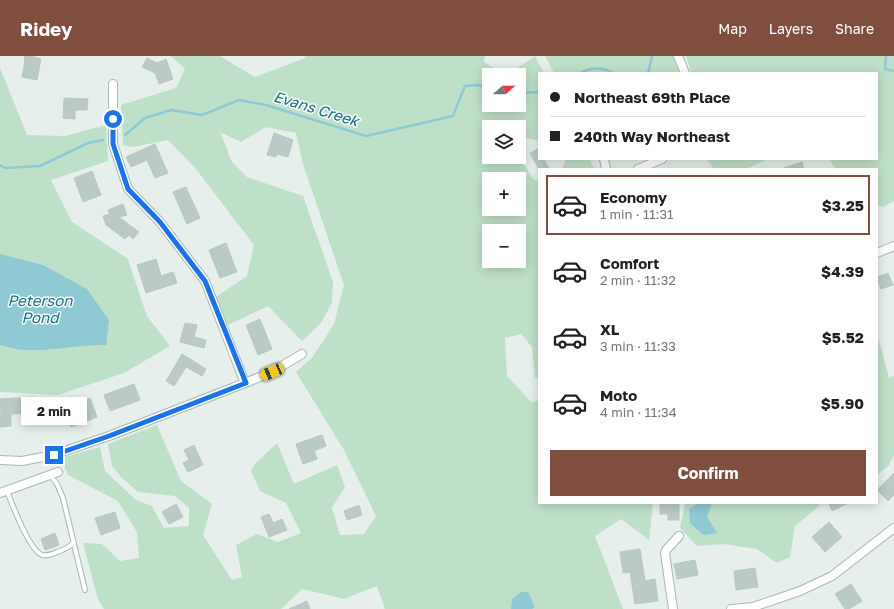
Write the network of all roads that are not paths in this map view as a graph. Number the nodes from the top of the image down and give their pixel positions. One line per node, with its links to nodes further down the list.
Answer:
1 (678, 56): 2 (street)
2 (685, 72)
3 (113, 84): 9 (street)
4 (660, 160): 5 (street)
5 (640, 168)
6 (894, 246): 7 (street)
7 (878, 253)
8 (302, 354): 9 (street)
9 (246, 383): 10 (street)
10 (0, 460)
11 (58, 472): 12 (street)
12 (50, 475): 13 (street); 16 (lane)
13 (3, 492): 16 (lane)
14 (894, 528): 19 (street)
15 (679, 536): 18 (street)
16 (73, 543): 17 (lane)
17 (85, 590)
18 (673, 609)
19 (732, 609)

